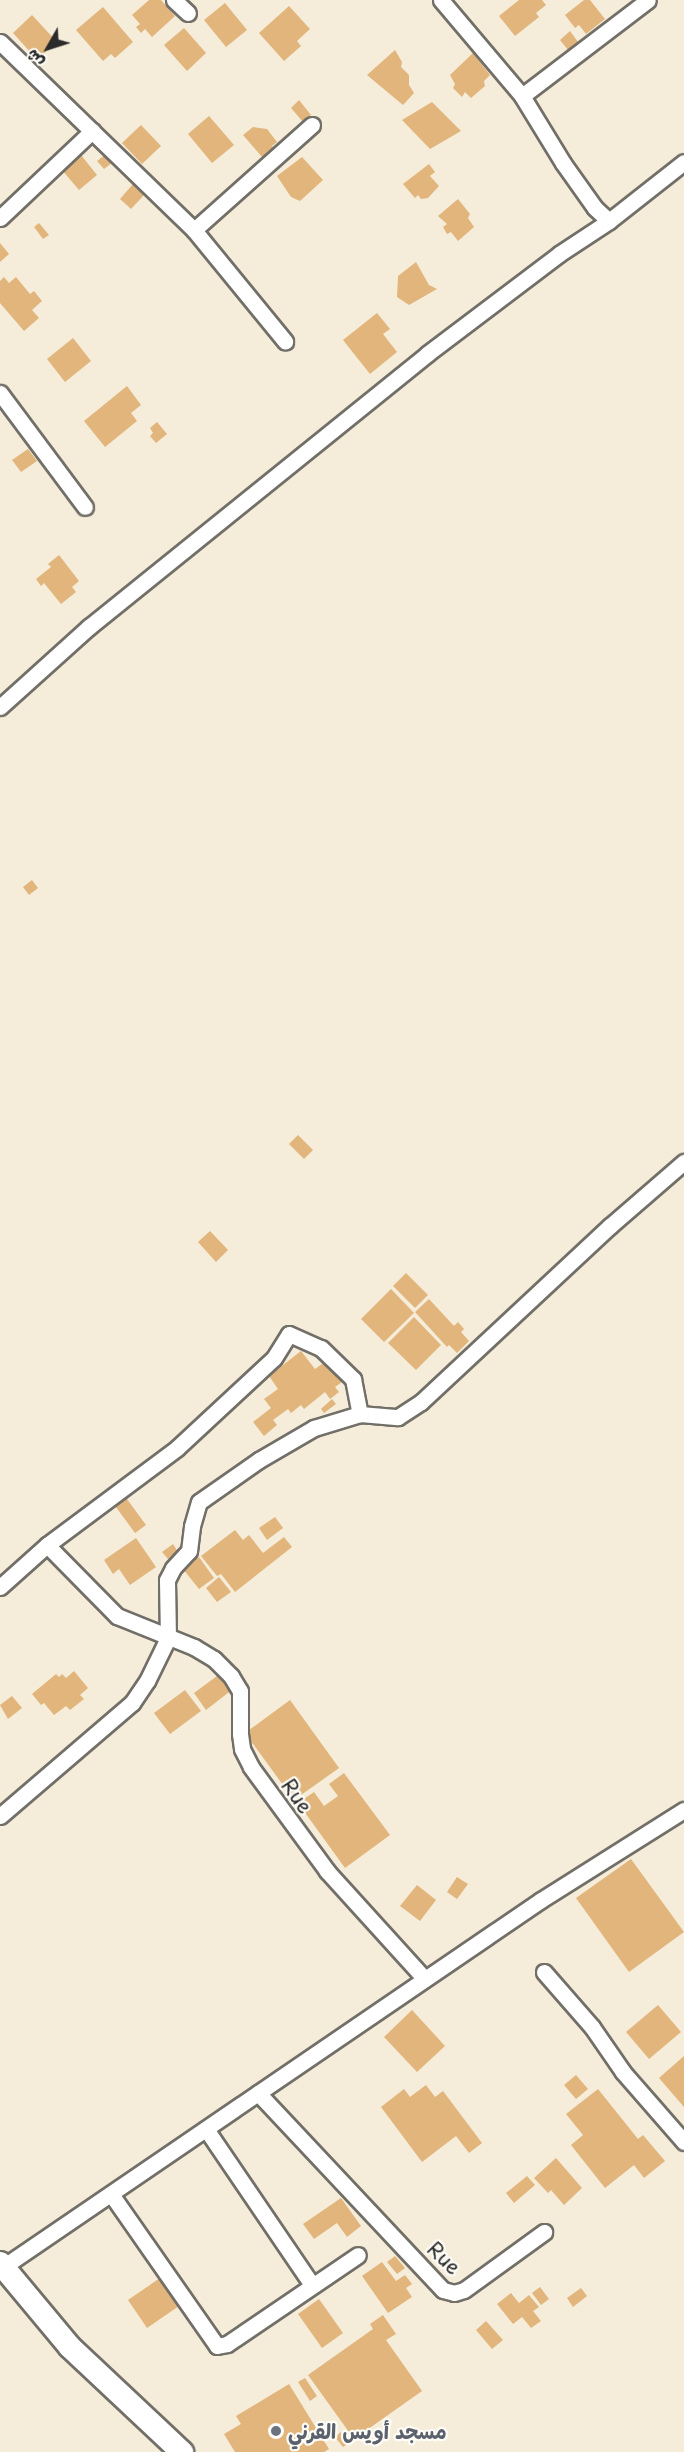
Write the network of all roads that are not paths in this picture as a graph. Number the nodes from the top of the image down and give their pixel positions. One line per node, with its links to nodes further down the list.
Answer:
1 (174, 0): 4 (street)
2 (441, 0): 6 (street)
3 (648, 0): 6 (street)
4 (188, 13)
5 (0, 42): 8 (street)
6 (522, 96): 11 (street)
7 (312, 125): 12 (street)
8 (92, 131): 10 (street); 12 (street)
9 (684, 162): 11 (street)
10 (0, 218)
11 (609, 221): 16 (street)
12 (194, 230): 13 (street)
13 (285, 341)
14 (0, 393): 15 (street)
15 (85, 507)
16 (0, 707)
17 (684, 1162): 18 (street)
18 (360, 1414): 19 (street); 21 (street)
19 (47, 1545): 20 (street); 21 (street, Rue)
20 (0, 1587)
21 (168, 1638): 23 (street); 25 (street, Rue)
22 (684, 1810): 25 (street)
23 (0, 1816)
24 (543, 1972): 28 (street)
25 (424, 1978): 26 (street)
26 (258, 2093): 27 (street); 30 (street, Rue)
27 (206, 2129): 29 (street); 33 (street)
28 (684, 2142)
29 (111, 2194): 32 (street); 33 (street)
30 (544, 2232)
31 (358, 2255): 33 (street)
32 (2, 2265): 34 (street)
33 (312, 2285)
34 (175, 2450)

